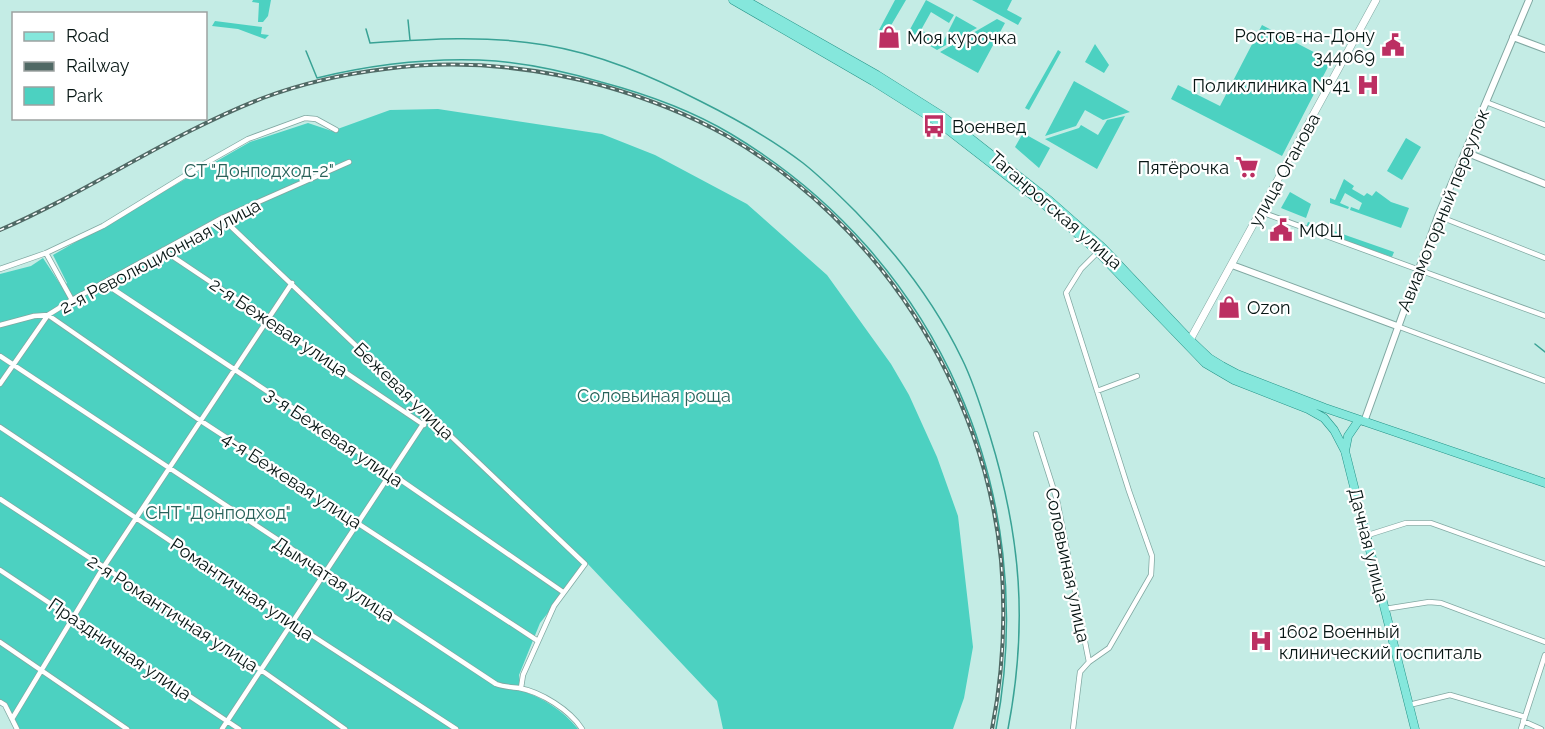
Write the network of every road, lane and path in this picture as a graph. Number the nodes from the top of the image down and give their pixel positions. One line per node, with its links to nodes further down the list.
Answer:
1 (733, 0): 7 (main road, Таганрогская улица)
2 (745, 0): 7 (main road, Таганрогская улица)
3 (1376, 0): 14 (main road, улица Оганова)
4 (1529, 0): 5 (street, Авиамоторный переулок)
5 (1514, 37): 6 (street); 8 (street, Авиамоторный переулок)
6 (1545, 49)
7 (857, 68): 17 (main road, Таганрогская улица)
8 (1486, 102): 9 (street); 11 (street, Авиамоторный переулок)
9 (1545, 125)
10 (336, 130): 19 (street)
11 (1465, 152): 13 (street); 15 (street, Авиамоторный переулок)
12 (349, 162): 16 (street, 2-я Революционная улица)
13 (1545, 184)
14 (1261, 212): 21 (main road, улица Оганова); 22 (street)
15 (1438, 216): 20 (street); 22 (street, Авиамоторный переулок)
16 (222, 218): 18 (street, 2-я Революционная улица); 24 (street, Бежевая улица)
17 (1100, 249): 32 (main road, Таганрогская улица); 39 (street)
18 (163, 250): 25 (street, 2-я Революционная улица); 29 (street, 2-я Бежевая улица)
19 (46, 253): 23 (street); 26 (street)
20 (1545, 258)
21 (1232, 265): 31 (street); 32 (main road, улица Оганова)
22 (1418, 268): 28 (street); 31 (street, Авиамоторный переулок)
23 (0, 269)
24 (292, 283): 29 (street); 41 (street, Бежевая улица)
25 (104, 284): 26 (street, 2-я Революционная улица); 35 (street, 3-я Бежевая улица)
26 (72, 300): 27 (street, 2-я Революционная улица)
27 (48, 315): 30 (street, 2-я Революционная улица); 34 (street); 42 (street, 4-я Бежевая улица)
28 (1545, 316)
29 (268, 320): 35 (street); 44 (street, 2-я Бежевая улица)
30 (0, 325)
31 (1397, 326): 37 (street); 43 (street, Авиамоторный переулок)
32 (1189, 343): 40 (main road, Таганрогская улица); 43 (main road, Таганрогская улица)
33 (0, 356): 34 (street, Дымчатая улица)
34 (13, 364): 38 (street); 48 (street, Дымчатая улица)
35 (235, 370): 42 (street); 49 (street, 3-я Бежевая улица)
36 (1137, 376): 39 (street)
37 (1545, 381)
38 (0, 384)
39 (1096, 391): 67 (street)
40 (1308, 409): 47 (main road, Дачная улица)
41 (429, 415): 44 (street); 59 (street, Бежевая улица)
42 (201, 421): 48 (street); 53 (street, 4-я Бежевая улица)
43 (1362, 421): 47 (main road); 50 (main road, Таганрогская улица)
44 (424, 425): 49 (street)
45 (0, 427): 52 (street, Романтичная улица)
46 (1036, 434): 67 (street, Соловьиная улица)
47 (1346, 451): 54 (main road, Дачная улица)
48 (168, 469): 52 (street); 58 (street, Дымчатая улица)
49 (392, 474): 53 (street); 59 (street, 3-я Бежевая улица)
50 (1545, 483)
51 (0, 499): 56 (street, 2-я Романтичная улица)
52 (136, 518): 56 (street); 62 (street, Романтичная улица)
53 (358, 524): 58 (street); 63 (street, 4-я Бежевая улица)
54 (1365, 536): 55 (street); 60 (main road, Дачная улица)
55 (1545, 564)
56 (103, 568): 61 (street); 69 (street, 2-я Романтичная улица)
57 (0, 570): 61 (street, Праздничная улица)
58 (325, 573): 62 (street); 70 (street, Дымчатая улица)
59 (563, 592): 63 (street)
60 (1385, 609): 65 (street); 72 (main road, Дачная улица)
61 (72, 617): 68 (street); 75 (street, Праздничная улица)
62 (293, 623): 69 (street); 76 (street, Романтичная улица)
63 (538, 641): 70 (street)
64 (0, 642): 68 (street)
65 (1545, 642)
66 (1545, 655): 74 (street)
67 (1089, 662): 84 (street, Соловьиная улица)
68 (42, 670): 73 (street); 78 (street)
69 (261, 670): 75 (street); 81 (street, 2-я Романтичная улица)
70 (520, 688): 83 (street, Дымчатая улица)
71 (0, 702): 73 (street)
72 (1409, 706): 74 (street); 85 (main road, Дачная улица)
73 (12, 719): 77 (street)
74 (1524, 719): 86 (street); 87 (street)
75 (227, 721): 79 (street); 80 (street, Праздничная улица)
76 (448, 727): 82 (street, Романтичная улица)
77 (18, 729)
78 (127, 729)
79 (222, 729)
80 (239, 729)
81 (345, 729)
82 (456, 729)
83 (582, 729)
84 (1073, 729)
85 (1415, 729)
86 (1521, 729)
87 (1541, 729)

